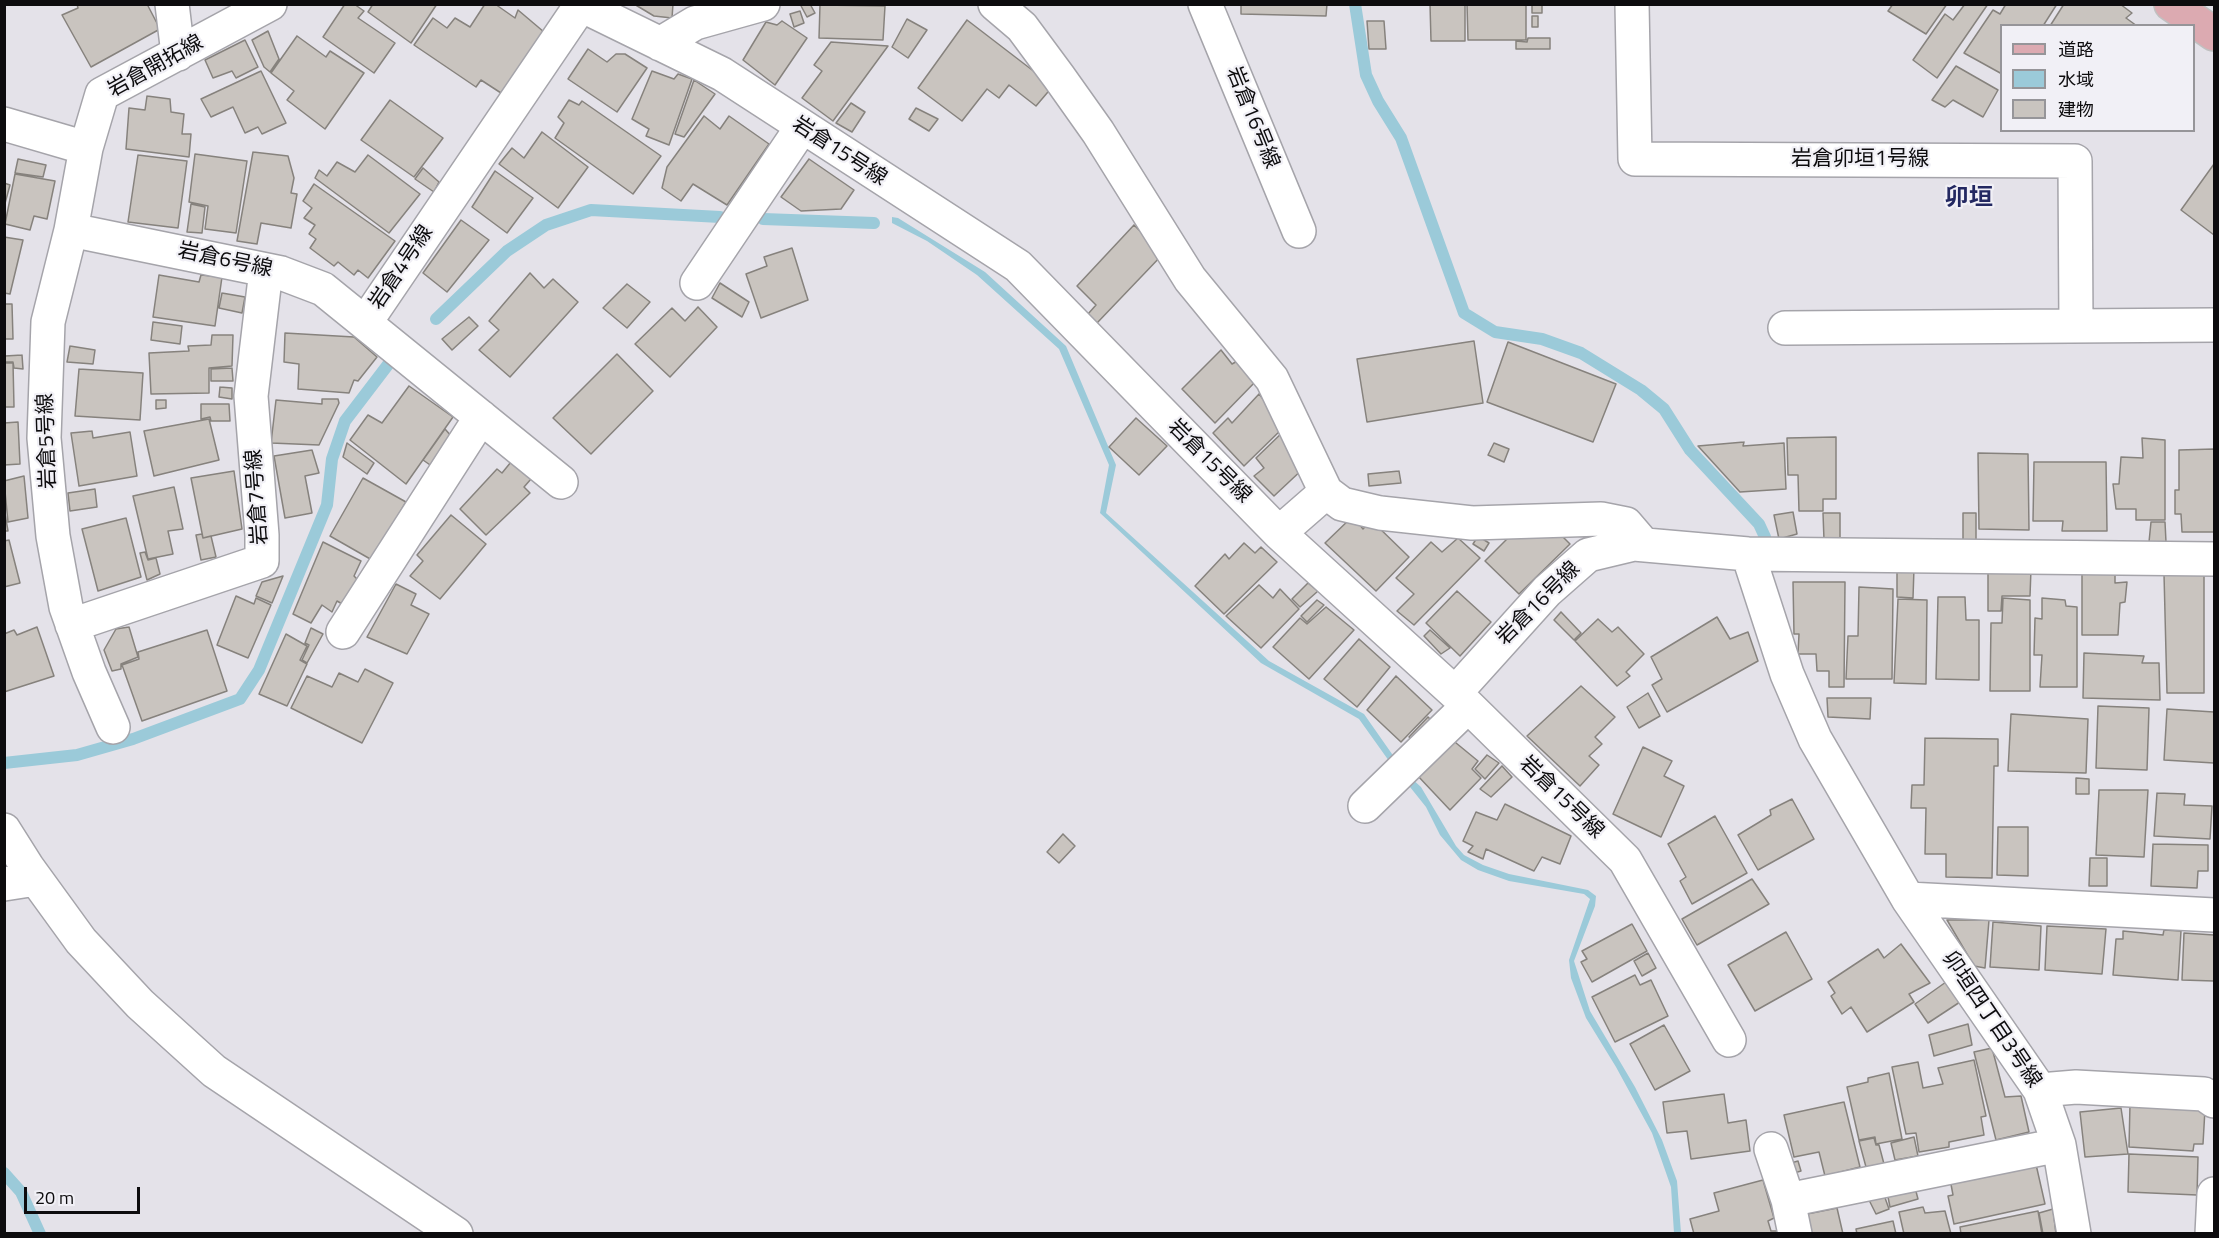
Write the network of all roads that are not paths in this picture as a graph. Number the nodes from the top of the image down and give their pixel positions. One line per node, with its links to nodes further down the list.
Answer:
1 (172, 4): 11 (street)
2 (270, 4): 11 (street, 岩倉開拓線)
3 (763, 4): 10 (street)
4 (995, 4): 25 (street)
5 (1205, 4): 16 (street, 岩倉16号線)
6 (1632, 4): 21 (street, 岩倉卯垣1号線)
7 (2171, 4): 9 (main road)
8 (580, 5): 10 (street, 岩倉15号線); 19 (street, 岩倉4号線)
9 (2214, 34)
10 (660, 44): 13 (street, 岩倉15号線)
11 (178, 54): 14 (street, 岩倉開拓線)
12 (4, 124): 14 (street)
13 (802, 127): 18 (street); 26 (street, 岩倉15号線)
14 (86, 148): 15 (street, 岩倉5号線)
15 (71, 230): 17 (street, 岩倉6号線); 30 (street, 岩倉5号線)
16 (1299, 231)
17 (266, 270): 19 (street, 岩倉6号線); 30 (street, 岩倉7号線)
18 (697, 282)
19 (365, 323): 23 (street, 岩倉4号線)
20 (2214, 325): 21 (street)
21 (2076, 326): 22 (street)
22 (1785, 328)
23 (481, 417): 24 (street, 岩倉4号線); 31 (street)
24 (561, 482)
25 (1326, 492): 26 (street); 27 (street)
26 (1279, 533): 32 (street, 岩倉15号線)
27 (1644, 545): 28 (street, 岩倉16号線); 32 (street, 岩倉16号線)
28 (1748, 554): 29 (street, 岩倉16号線); 37 (street, 卯垣四丁目3号線)
29 (2214, 559)
30 (72, 625): 33 (street, 岩倉5号線)
31 (343, 632)
32 (1461, 699): 34 (street, 岩倉16号線); 39 (street, 岩倉15号線)
33 (113, 727)
34 (1365, 806)
35 (4, 830): 36 (street)
36 (20, 881): 46 (street)
37 (1908, 898): 38 (street); 40 (street, 卯垣四丁目3号線)
38 (2214, 915)
39 (1729, 1040)
40 (2040, 1090): 41 (street); 42 (street, 卯垣四丁目3号線)
41 (2214, 1101)
42 (2059, 1145): 45 (street); 48 (street, 卯垣四丁目3号線)
43 (1771, 1149): 45 (street)
44 (2214, 1194): 49 (street)
45 (1788, 1200): 47 (street)
46 (456, 1233)
47 (1795, 1233)
48 (2074, 1233)
49 (2212, 1233)

